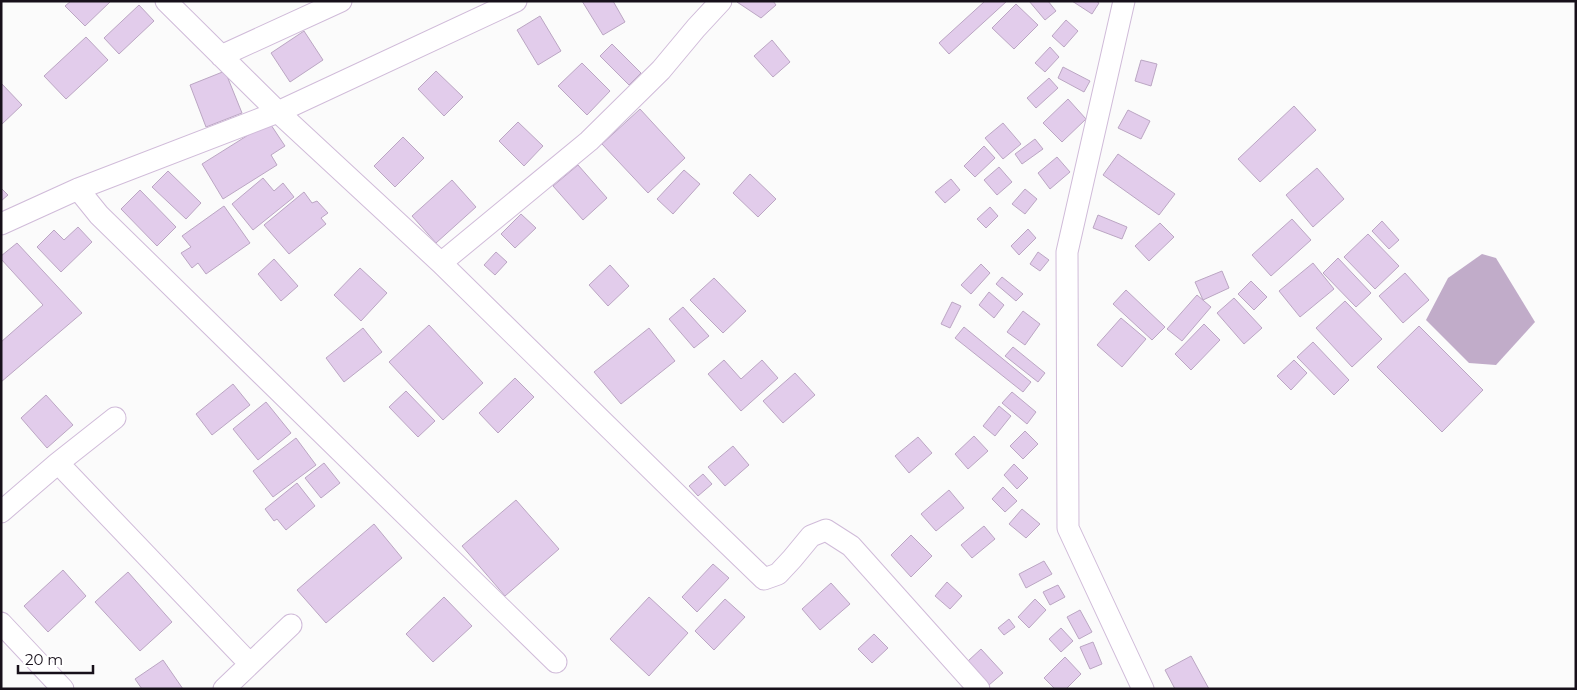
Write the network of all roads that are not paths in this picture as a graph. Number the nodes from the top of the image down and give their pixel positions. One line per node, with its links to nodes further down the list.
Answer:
1 (166, 1): 6 (street)
2 (341, 1): 6 (street)
3 (516, 1): 7 (street)
4 (721, 1): 10 (street)
5 (1124, 1): 21 (street)
6 (221, 56): 7 (street)
7 (278, 112): 8 (street); 10 (street)
8 (78, 188): 9 (street); 16 (street)
9 (1, 224)
10 (441, 263): 20 (street)
11 (115, 418): 12 (street)
12 (58, 463): 13 (street); 17 (street)
13 (1, 512)
14 (1, 622): 18 (street)
15 (291, 625): 17 (street)
16 (556, 662)
17 (250, 664): 19 (street)
18 (63, 689)
19 (224, 689)
20 (979, 689)
21 (1143, 689)

